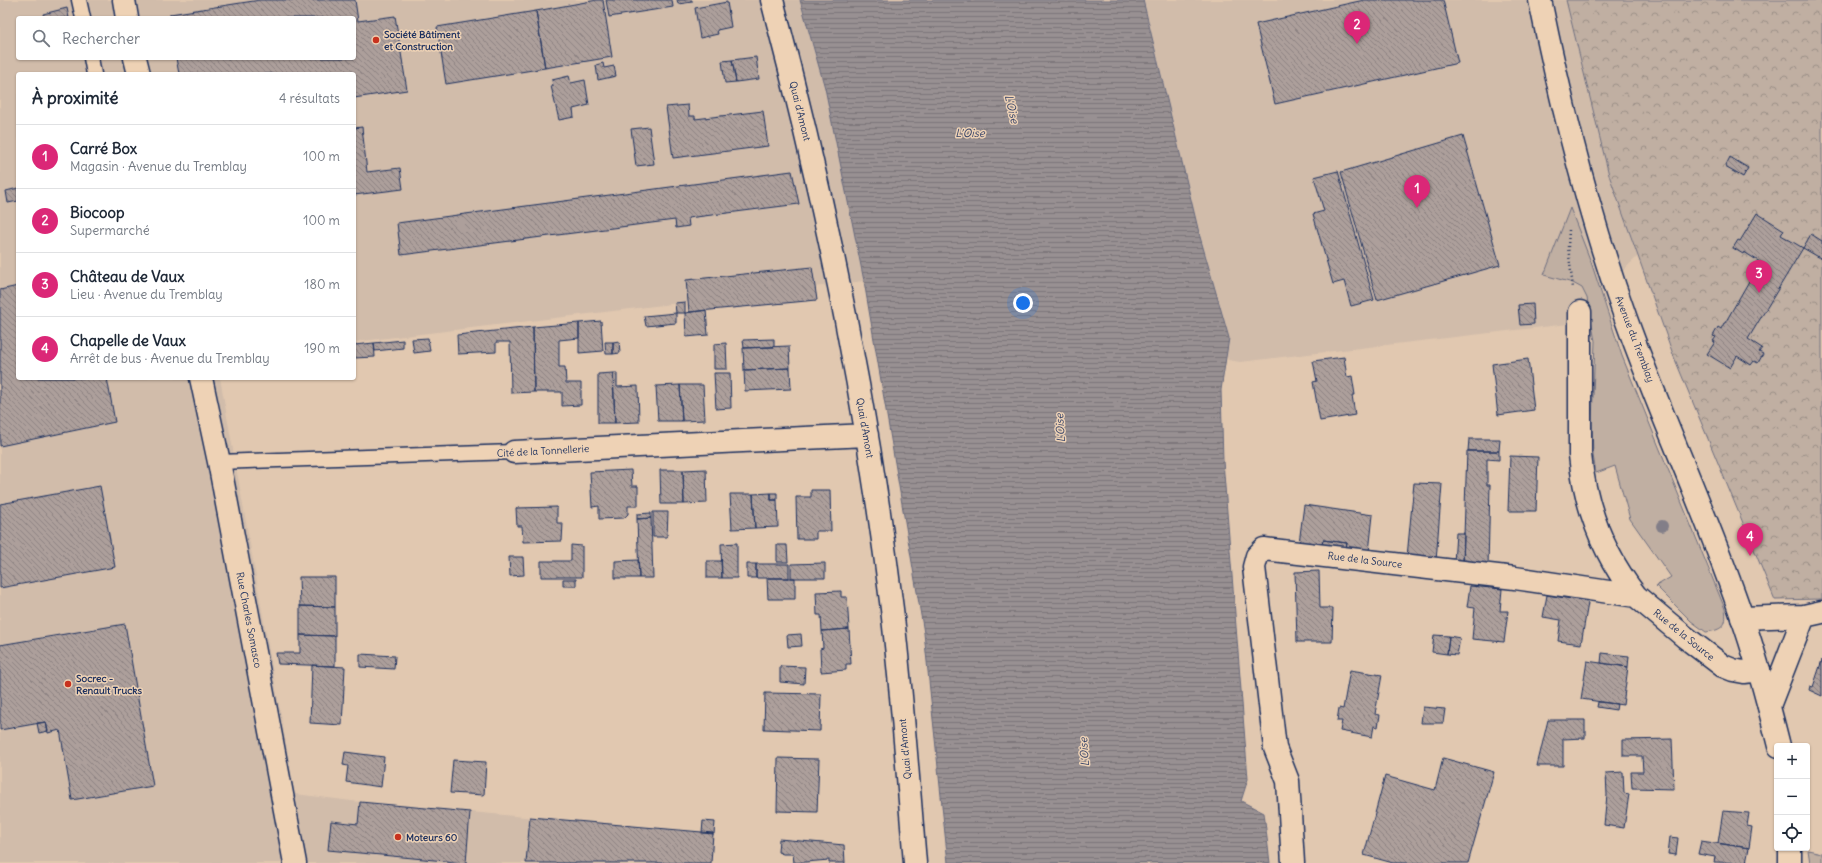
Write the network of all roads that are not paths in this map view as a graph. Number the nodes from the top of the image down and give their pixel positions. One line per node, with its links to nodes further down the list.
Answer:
1 (79, 0): 5 (lane)
2 (124, 0): 6 (street)
3 (772, 0): 13 (street, Quai d'Amont)
4 (1540, 0): 18 (street, Avenue du Tremblay)
5 (83, 16)
6 (127, 16)
7 (91, 60): 9 (lane)
8 (136, 60): 10 (street)
9 (94, 72)
10 (138, 72)
11 (1580, 312): 16 (street)
12 (201, 380): 15 (street, Rue Charles Somasco)
13 (867, 435): 14 (street, Cité de la Tonnellerie); 24 (street, Quai d'Amont)
14 (514, 452): 15 (lane, Cité de la Tonnellerie)
15 (219, 462): 23 (street, Rue Charles Somasco)
16 (1636, 596): 19 (street, Rue de la Source); 25 (street, Rue de la Source)
17 (1813, 614): 18 (street); 20 (street)
18 (1742, 618): 19 (street, Avenue du Tremblay)
19 (1759, 670): 20 (street, Avenue du Tremblay)
20 (1769, 706): 21 (street, Avenue du Tremblay)
21 (1778, 743)
22 (1790, 851): 26 (street)
23 (295, 863)
24 (915, 863)
25 (1293, 863)
26 (1790, 863)

